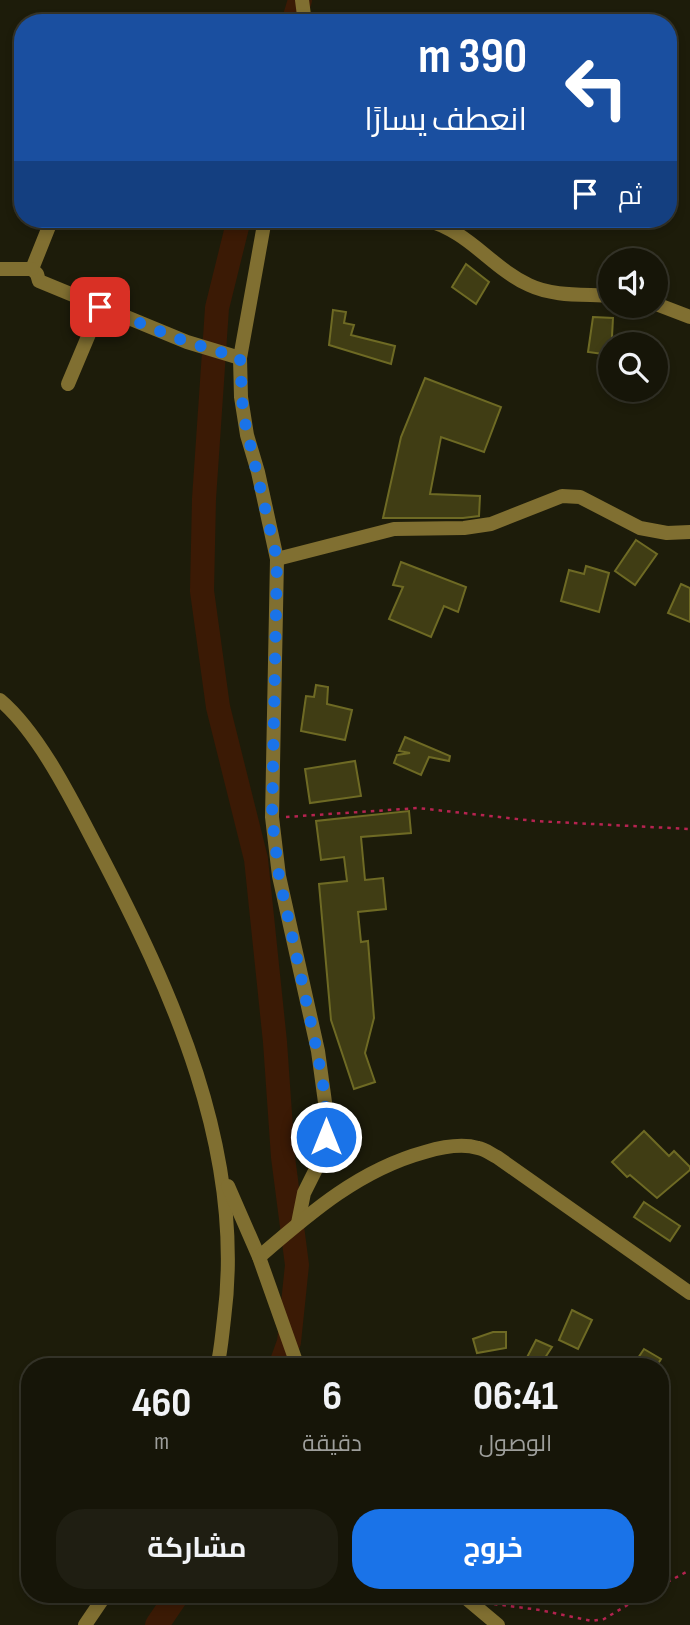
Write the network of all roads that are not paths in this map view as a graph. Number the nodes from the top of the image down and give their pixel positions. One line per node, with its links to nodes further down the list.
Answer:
1 (48, 228): 5 (street)
2 (263, 228): 10 (street)
3 (446, 228): 6 (street)
4 (0, 269): 5 (street)
5 (32, 269): 7 (street)
6 (598, 295)
7 (100, 307): 10 (street); 11 (street)
8 (668, 309): 9 (street)
9 (690, 317)
10 (240, 358): 13 (street)
11 (68, 384)
12 (690, 532): 13 (street)
13 (277, 559): 16 (street)
14 (0, 701): 15 (street)
15 (222, 1172): 17 (street); 19 (street)
16 (298, 1223): 17 (street); 18 (street)
17 (259, 1257): 20 (street)
18 (690, 1293)
19 (218, 1358)
20 (295, 1358)
21 (100, 1603): 23 (street)
22 (472, 1603): 24 (street)
23 (85, 1625)
24 (498, 1625)

